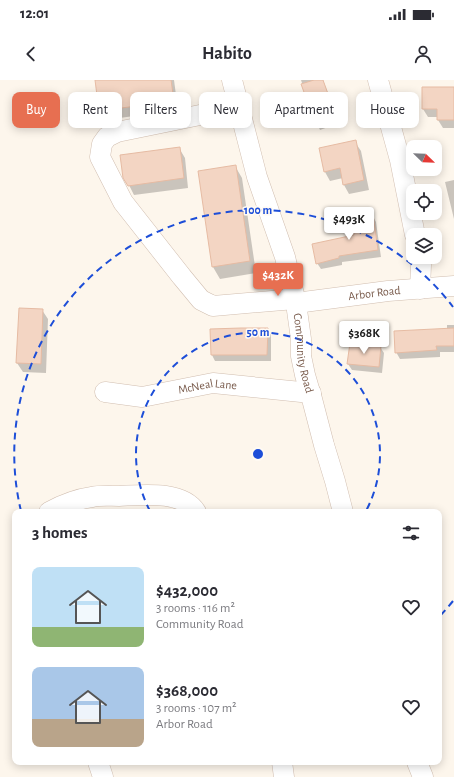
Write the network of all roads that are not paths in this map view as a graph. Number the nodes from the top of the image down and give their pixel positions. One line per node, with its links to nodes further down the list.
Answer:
1 (232, 80): 3 (street, Community Road)
2 (378, 80): 6 (street)
3 (235, 92)
4 (199, 115): 10 (street, Arbor Road)
5 (244, 128): 10 (street, Community Road)
6 (414, 228)
7 (421, 264): 9 (street)
8 (454, 286): 9 (street, Arbor Road)
9 (420, 289): 10 (street, Arbor Road)
10 (295, 301): 12 (street, Community Road)
11 (105, 392): 12 (street, McNeal Lane)
12 (311, 393): 15 (street, Community Road)
13 (54, 509): 14 (street)
14 (194, 509)
15 (342, 509)
16 (99, 765): 19 (street)
17 (282, 765): 20 (street)
18 (418, 765): 21 (street)
19 (103, 777)
20 (284, 777)
21 (423, 777)

